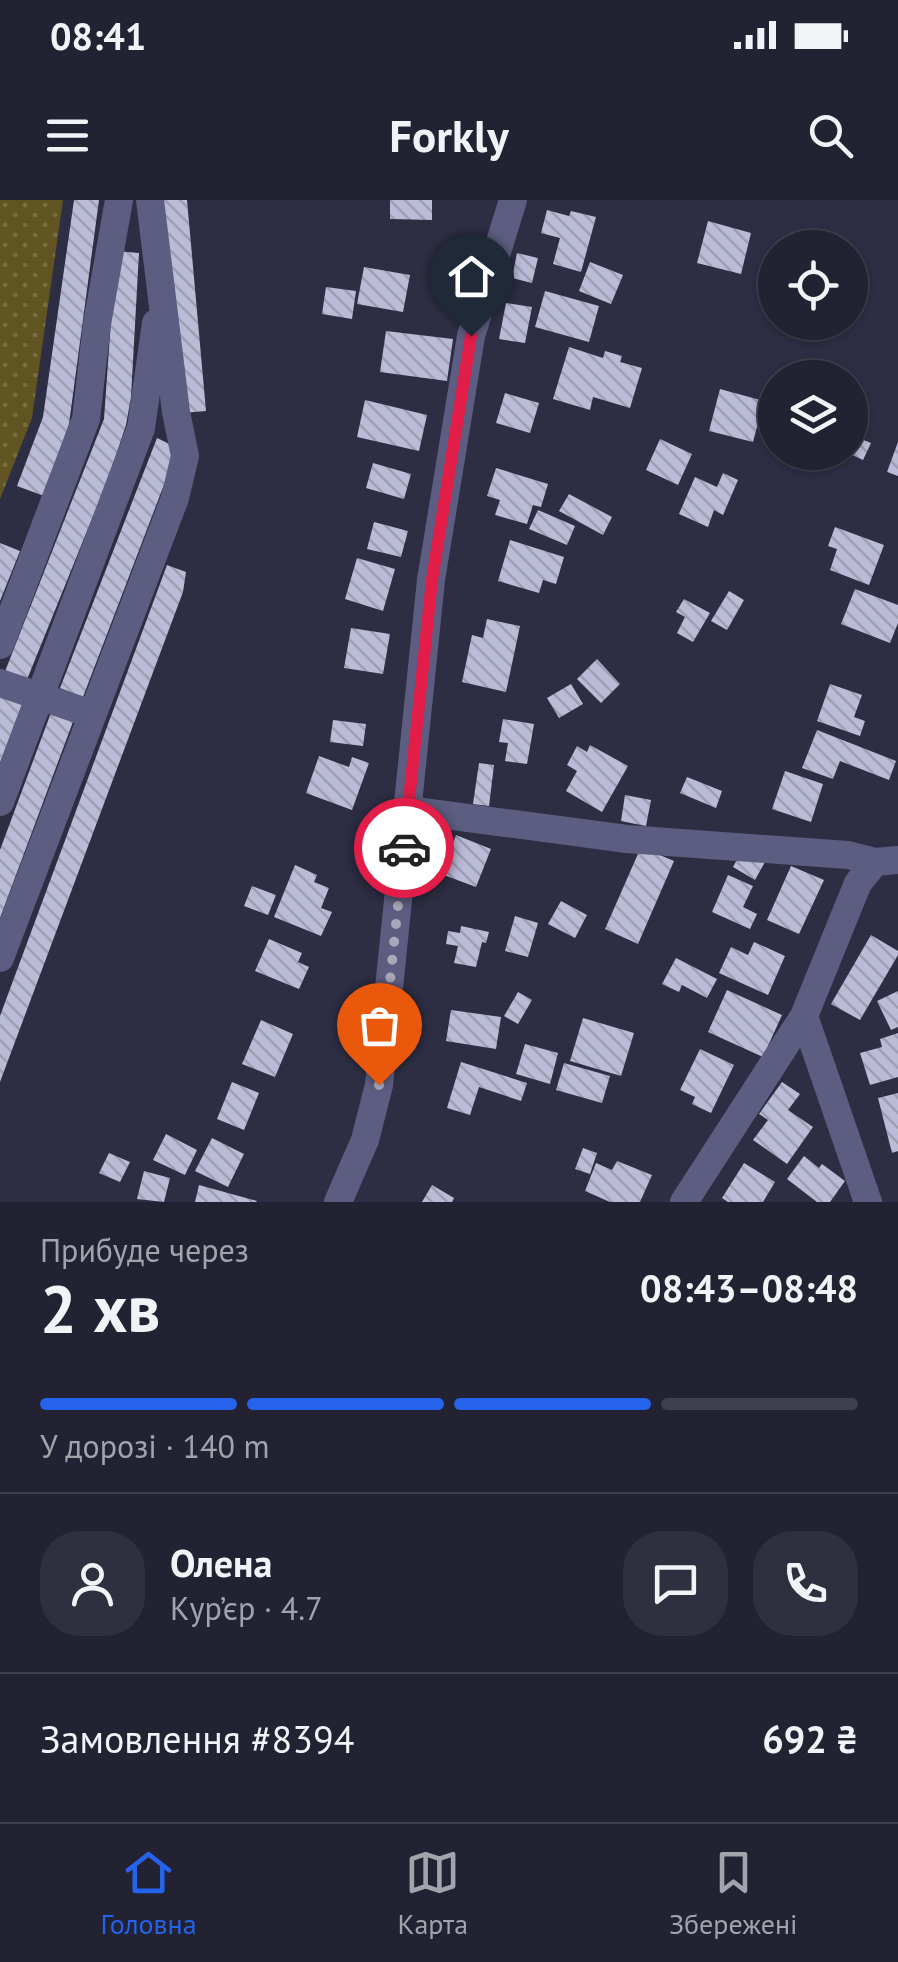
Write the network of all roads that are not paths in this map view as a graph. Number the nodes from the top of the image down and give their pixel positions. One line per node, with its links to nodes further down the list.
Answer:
1 (119, 200): 5 (street)
2 (150, 200): 4 (street)
3 (513, 200): 10 (street)
4 (161, 287): 7 (street); 8 (street)
5 (0, 645)
6 (0, 683): 7 (street)
7 (40, 697): 8 (street); 9 (street)
8 (92, 714): 12 (street)
9 (0, 802)
10 (408, 810): 11 (street); 14 (street)
11 (886, 861): 13 (street)
12 (0, 958)
13 (804, 1016): 15 (street); 16 (street)
14 (338, 1202)
15 (684, 1202)
16 (868, 1202)

